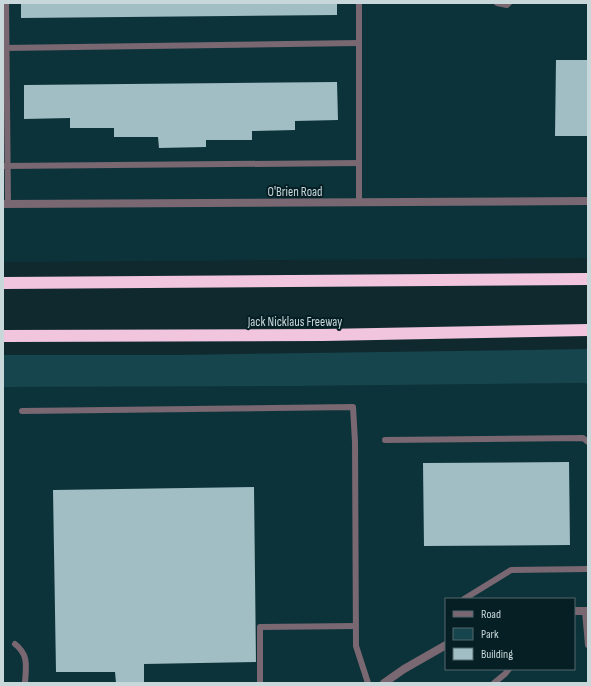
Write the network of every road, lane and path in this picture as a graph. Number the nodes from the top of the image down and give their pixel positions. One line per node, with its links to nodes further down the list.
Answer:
1 (6, 3): 6 (lane)
2 (359, 3): 5 (lane)
3 (497, 3): 4 (lane)
4 (509, 3)
5 (359, 42): 6 (lane); 7 (lane)
6 (4, 48): 8 (lane)
7 (359, 164): 8 (lane); 10 (lane)
8 (5, 166): 11 (lane)
9 (588, 201): 10 (street, O'Brien Road)
10 (359, 202): 11 (street, O'Brien Road)
11 (5, 204)
12 (588, 278): 13 (highway)
13 (3, 283)
14 (588, 330): 15 (highway, Jack Nicklaus Freeway)
15 (3, 336)
16 (22, 411): 23 (lane)
17 (384, 440): 18 (lane)
18 (588, 442)
19 (588, 569): 20 (lane)
20 (466, 598)
21 (575, 611): 22 (street)
22 (586, 611): 25 (lane)
23 (356, 626): 29 (lane); 30 (lane)
24 (15, 644): 28 (lane)
25 (588, 645)
26 (445, 646): 31 (street)
27 (508, 670): 32 (lane)
28 (24, 683)
29 (260, 683)
30 (368, 683)
31 (384, 683)
32 (494, 683)

